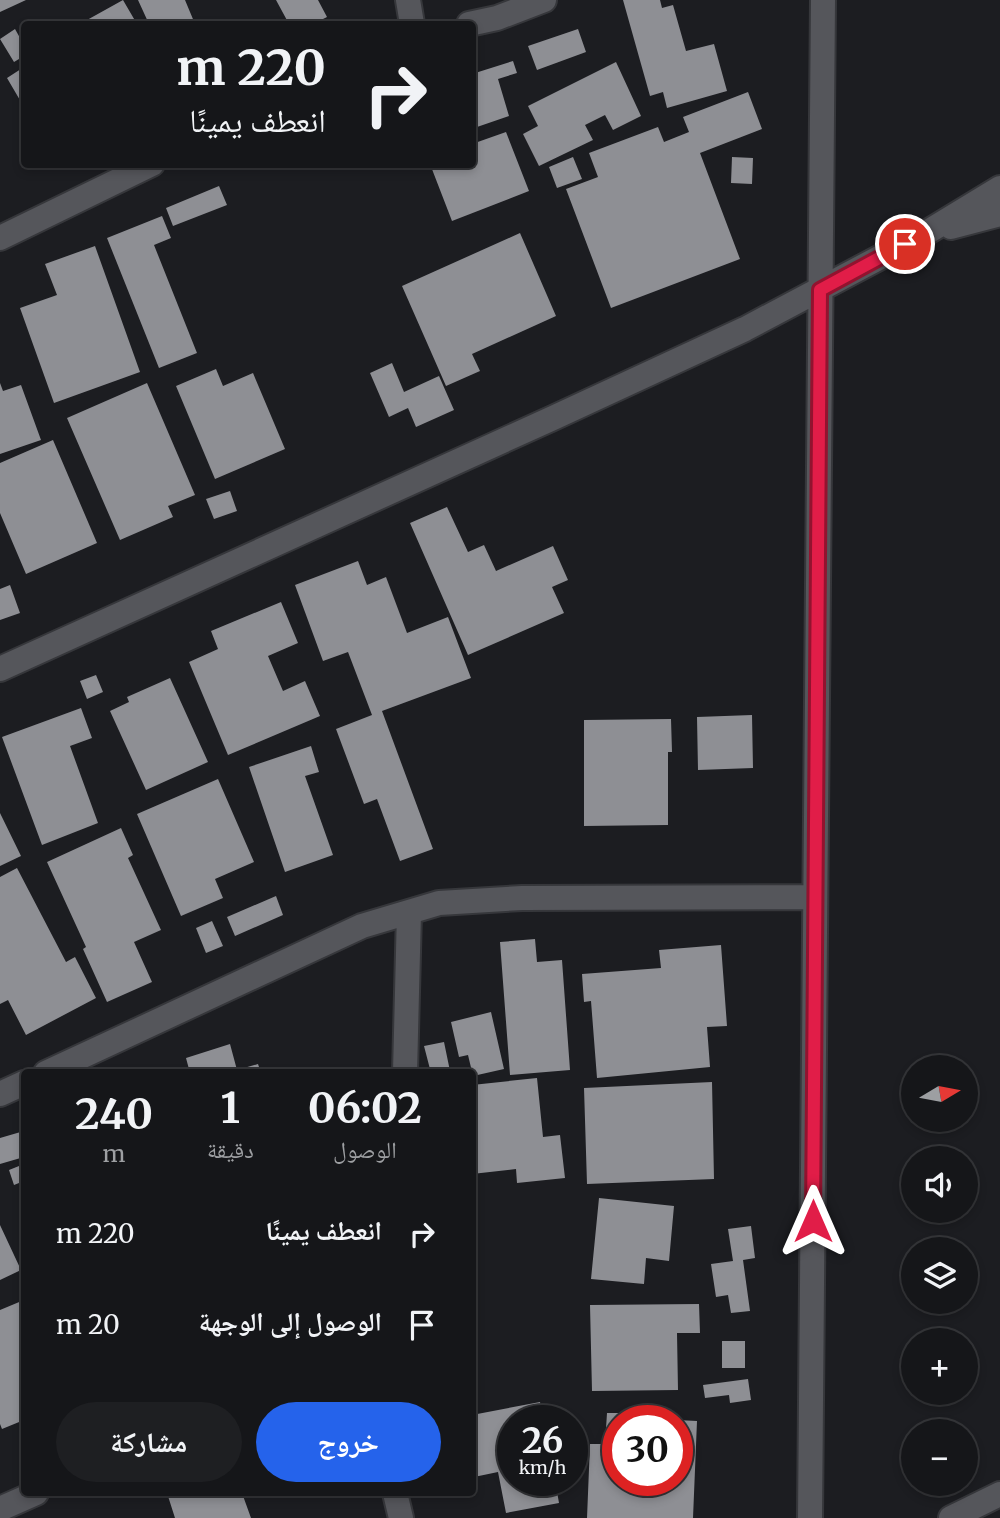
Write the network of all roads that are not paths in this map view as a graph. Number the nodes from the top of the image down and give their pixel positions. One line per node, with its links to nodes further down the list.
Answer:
1 (408, 0): 4 (street)
2 (544, 0): 5 (street)
3 (823, 0): 11 (street)
4 (412, 21)
5 (476, 22)
6 (144, 168): 10 (street)
7 (1000, 188): 9 (street)
8 (1000, 214): 9 (street)
9 (926, 233): 11 (street)
10 (0, 238)
11 (820, 290): 12 (street); 13 (street)
12 (0, 668)
13 (815, 897): 14 (street); 24 (street)
14 (409, 912): 15 (street); 16 (street)
15 (55, 1069)
16 (405, 1069)
17 (21, 1084): 18 (street)
18 (0, 1094)
19 (1000, 1494): 25 (street)
20 (29, 1496): 22 (street)
21 (396, 1496): 23 (street)
22 (0, 1509)
23 (401, 1518)
24 (810, 1518)
25 (951, 1518)

